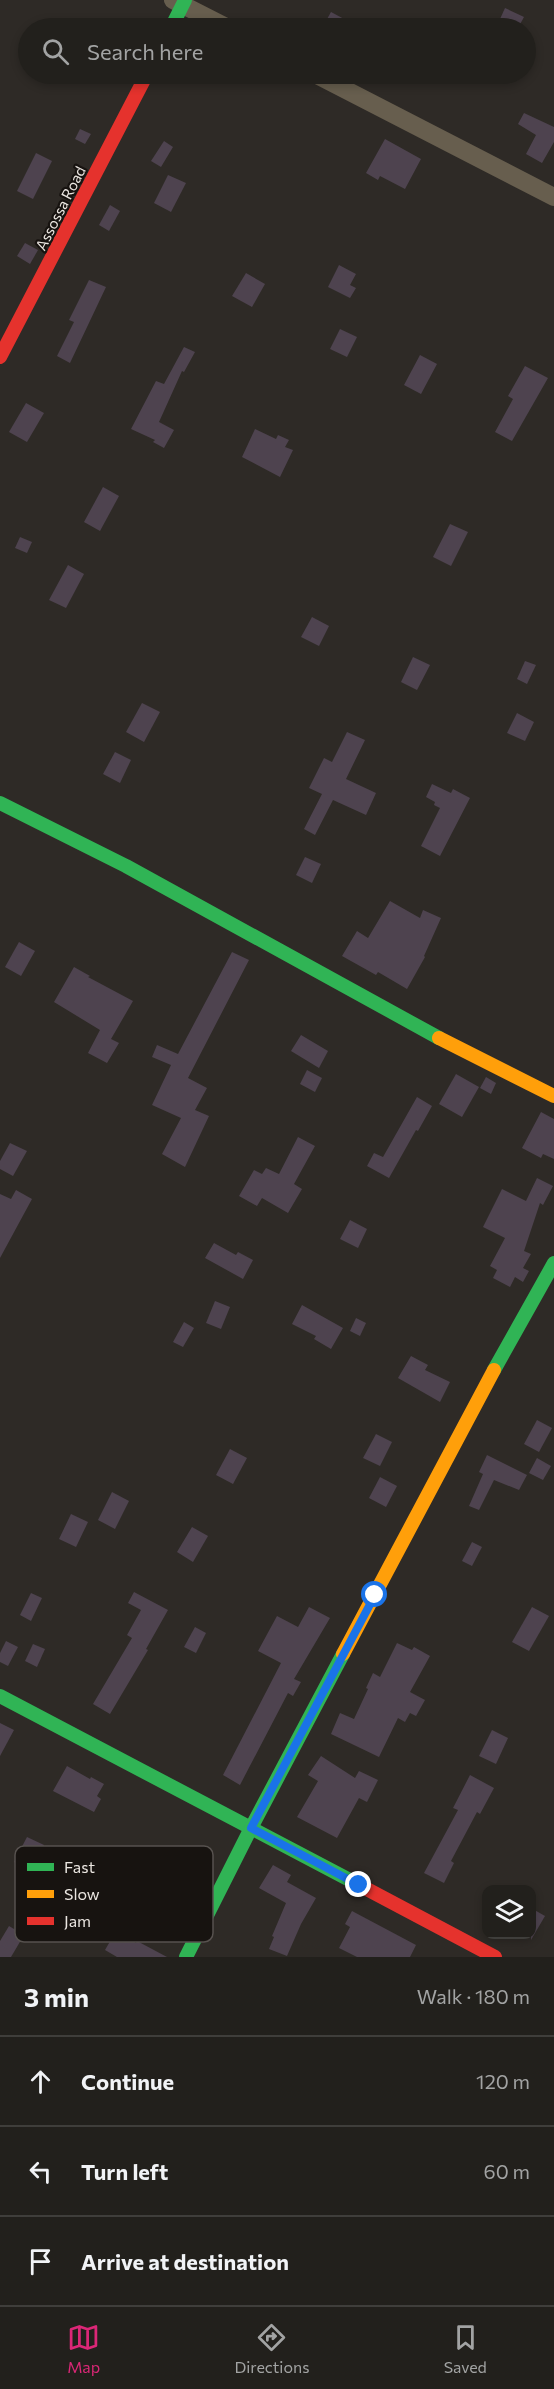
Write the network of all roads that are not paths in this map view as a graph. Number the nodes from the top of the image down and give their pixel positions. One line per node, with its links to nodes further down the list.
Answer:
1 (180, 2): 2 (street); 3 (street)
2 (174, 18)
3 (210, 18)
4 (142, 84): 7 (street, Assossa Road)
5 (334, 84): 6 (street)
6 (554, 197)
7 (0, 357)
8 (0, 802): 9 (street)
9 (554, 1096)
10 (554, 1263): 12 (street)
11 (0, 1696): 12 (street)
12 (251, 1828): 13 (street); 16 (street)
13 (213, 1903)
14 (194, 1942): 15 (street)
15 (186, 1957)
16 (495, 1957)

